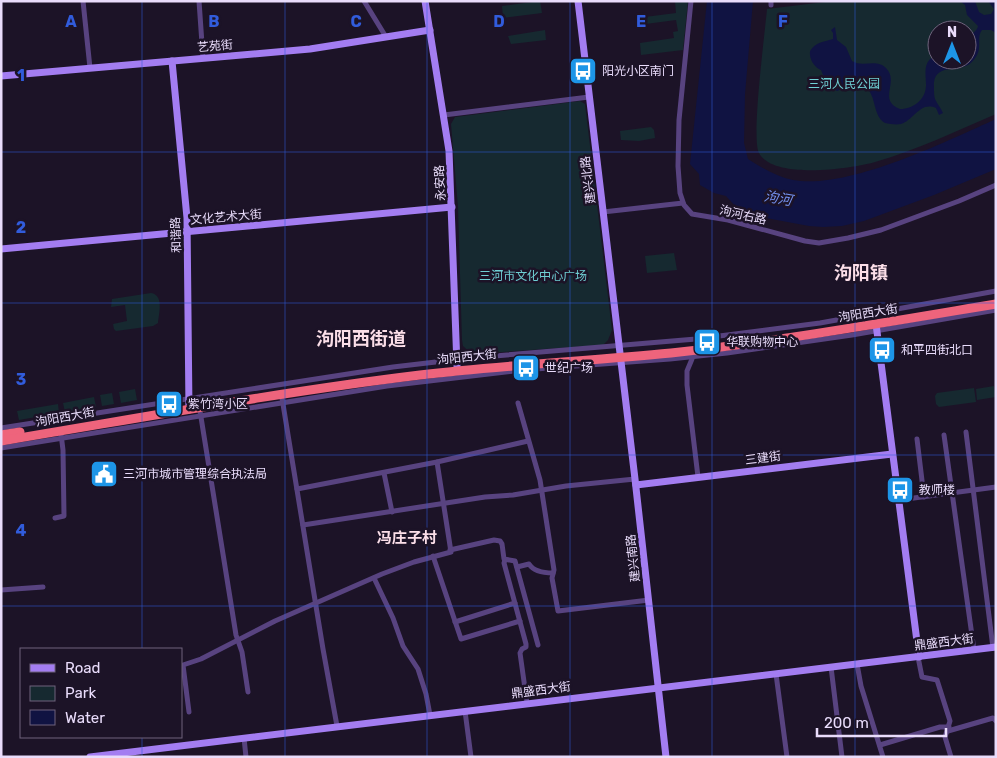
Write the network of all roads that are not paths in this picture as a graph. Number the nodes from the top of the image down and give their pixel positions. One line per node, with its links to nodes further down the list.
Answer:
1 (83, 1): 11 (street)
2 (199, 1): 9 (street)
3 (364, 1): 8 (street)
4 (425, 1): 7 (street, 永安路)
5 (578, 1): 13 (street, 建兴北路)
6 (692, 1): 16 (street)
7 (430, 30): 8 (street, 艺苑街); 14 (street, 永安路)
8 (386, 37): 9 (street, 艺苑街)
9 (203, 58): 10 (street, 艺苑街)
10 (174, 60): 11 (street, 艺苑街); 19 (street, 和谐路)
11 (90, 68): 12 (street, 艺苑街)
12 (1, 76)
13 (589, 97): 14 (street); 18 (street, 建兴北路)
14 (444, 115): 17 (street, 永安路)
15 (996, 185): 16 (street, 泃河右路)
16 (683, 203): 18 (street)
17 (452, 207): 19 (street, 文化艺术大街); 28 (street, 永安路)
18 (603, 212): 26 (street, 建兴北路)
19 (190, 231): 20 (street, 文化艺术大街); 31 (street, 和谐路)
20 (1, 249)
21 (996, 291): 26 (street)
22 (996, 298): 26 (highway, 泃阳西大街)
23 (996, 304): 25 (highway, 泃阳西大街)
24 (996, 310): 25 (street)
25 (877, 327): 27 (highway, 泃阳西大街); 41 (street)
26 (620, 354): 27 (highway, 泃阳西大街); 28 (highway, 泃阳西大街); 29 (highway, 泃阳西大街); 45 (street, 建兴南路)
27 (691, 354): 44 (street)
28 (457, 362): 31 (highway, 泃阳西大街)
29 (282, 399): 31 (highway, 泃阳西大街); 47 (street)
30 (518, 403): 39 (street)
31 (194, 406): 32 (street); 34 (highway, 泃阳西大街); 35 (highway, 泃阳西大街); 70 (street)
32 (1, 428)
33 (966, 432): 49 (street)
34 (61, 434): 38 (highway, 泃阳西大街); 40 (street); 55 (street)
35 (1, 435)
36 (944, 435): 50 (street)
37 (917, 439): 51 (street)
38 (1, 441)
39 (528, 441): 42 (street); 48 (street)
40 (1, 448)
41 (892, 454): 44 (street, 三建街); 52 (street)
42 (437, 462): 43 (street); 53 (street)
43 (384, 472): 47 (street); 54 (street)
44 (698, 478): 45 (street, 三建街)
45 (636, 482): 48 (street); 65 (street, 建兴南路)
46 (996, 487): 49 (street)
47 (297, 489): 56 (street)
48 (542, 490): 53 (street); 61 (street)
49 (975, 490): 50 (street); 72 (street)
50 (952, 493): 51 (street); 73 (street)
51 (924, 496): 52 (street)
52 (899, 500): 74 (street)
53 (442, 504): 54 (street); 57 (street)
54 (392, 512): 56 (street)
55 (55, 518)
56 (303, 525): 66 (street)
57 (450, 550): 58 (street); 59 (street)
58 (433, 556): 62 (street); 69 (street)
59 (505, 560): 60 (street); 67 (street)
60 (517, 567): 61 (street); 71 (street)
61 (553, 573): 65 (street)
62 (374, 578): 66 (street); 83 (street)
63 (43, 587): 64 (street)
64 (1, 590)
65 (649, 600): 78 (street, 建兴南路)
66 (316, 603): 70 (street); 85 (street)
67 (516, 603): 68 (street); 69 (street)
68 (520, 621): 69 (street); 80 (street)
69 (455, 622)
70 (238, 640): 79 (street); 82 (street)
71 (538, 645)
72 (994, 648): 73 (street, 鼎盛西大街)
73 (974, 650): 74 (street, 鼎盛西大街)
74 (919, 657): 75 (street, 鼎盛西大街); 86 (street)
75 (858, 664): 76 (street, 鼎盛西大街); 88 (street)
76 (831, 667): 77 (street, 鼎盛西大街); 94 (street)
77 (776, 674): 78 (street, 鼎盛西大街); 93 (street)
78 (659, 688): 80 (street, 鼎盛西大街); 92 (street, 建兴南路)
79 (248, 692)
80 (527, 703): 81 (street, 鼎盛西大街)
81 (465, 711): 83 (street, 鼎盛西大街); 91 (street)
82 (189, 712)
83 (430, 715): 85 (street, 鼎盛西大街)
84 (996, 721): 86 (street)
85 (337, 726): 87 (street, 鼎盛西大街)
86 (948, 729): 88 (street); 96 (street)
87 (244, 738): 89 (street, 鼎盛西大街); 90 (street)
88 (880, 745): 95 (street)
89 (90, 757)
90 (246, 757)
91 (471, 757)
92 (666, 757)
93 (787, 757)
94 (842, 757)
95 (884, 757)
96 (951, 757)

